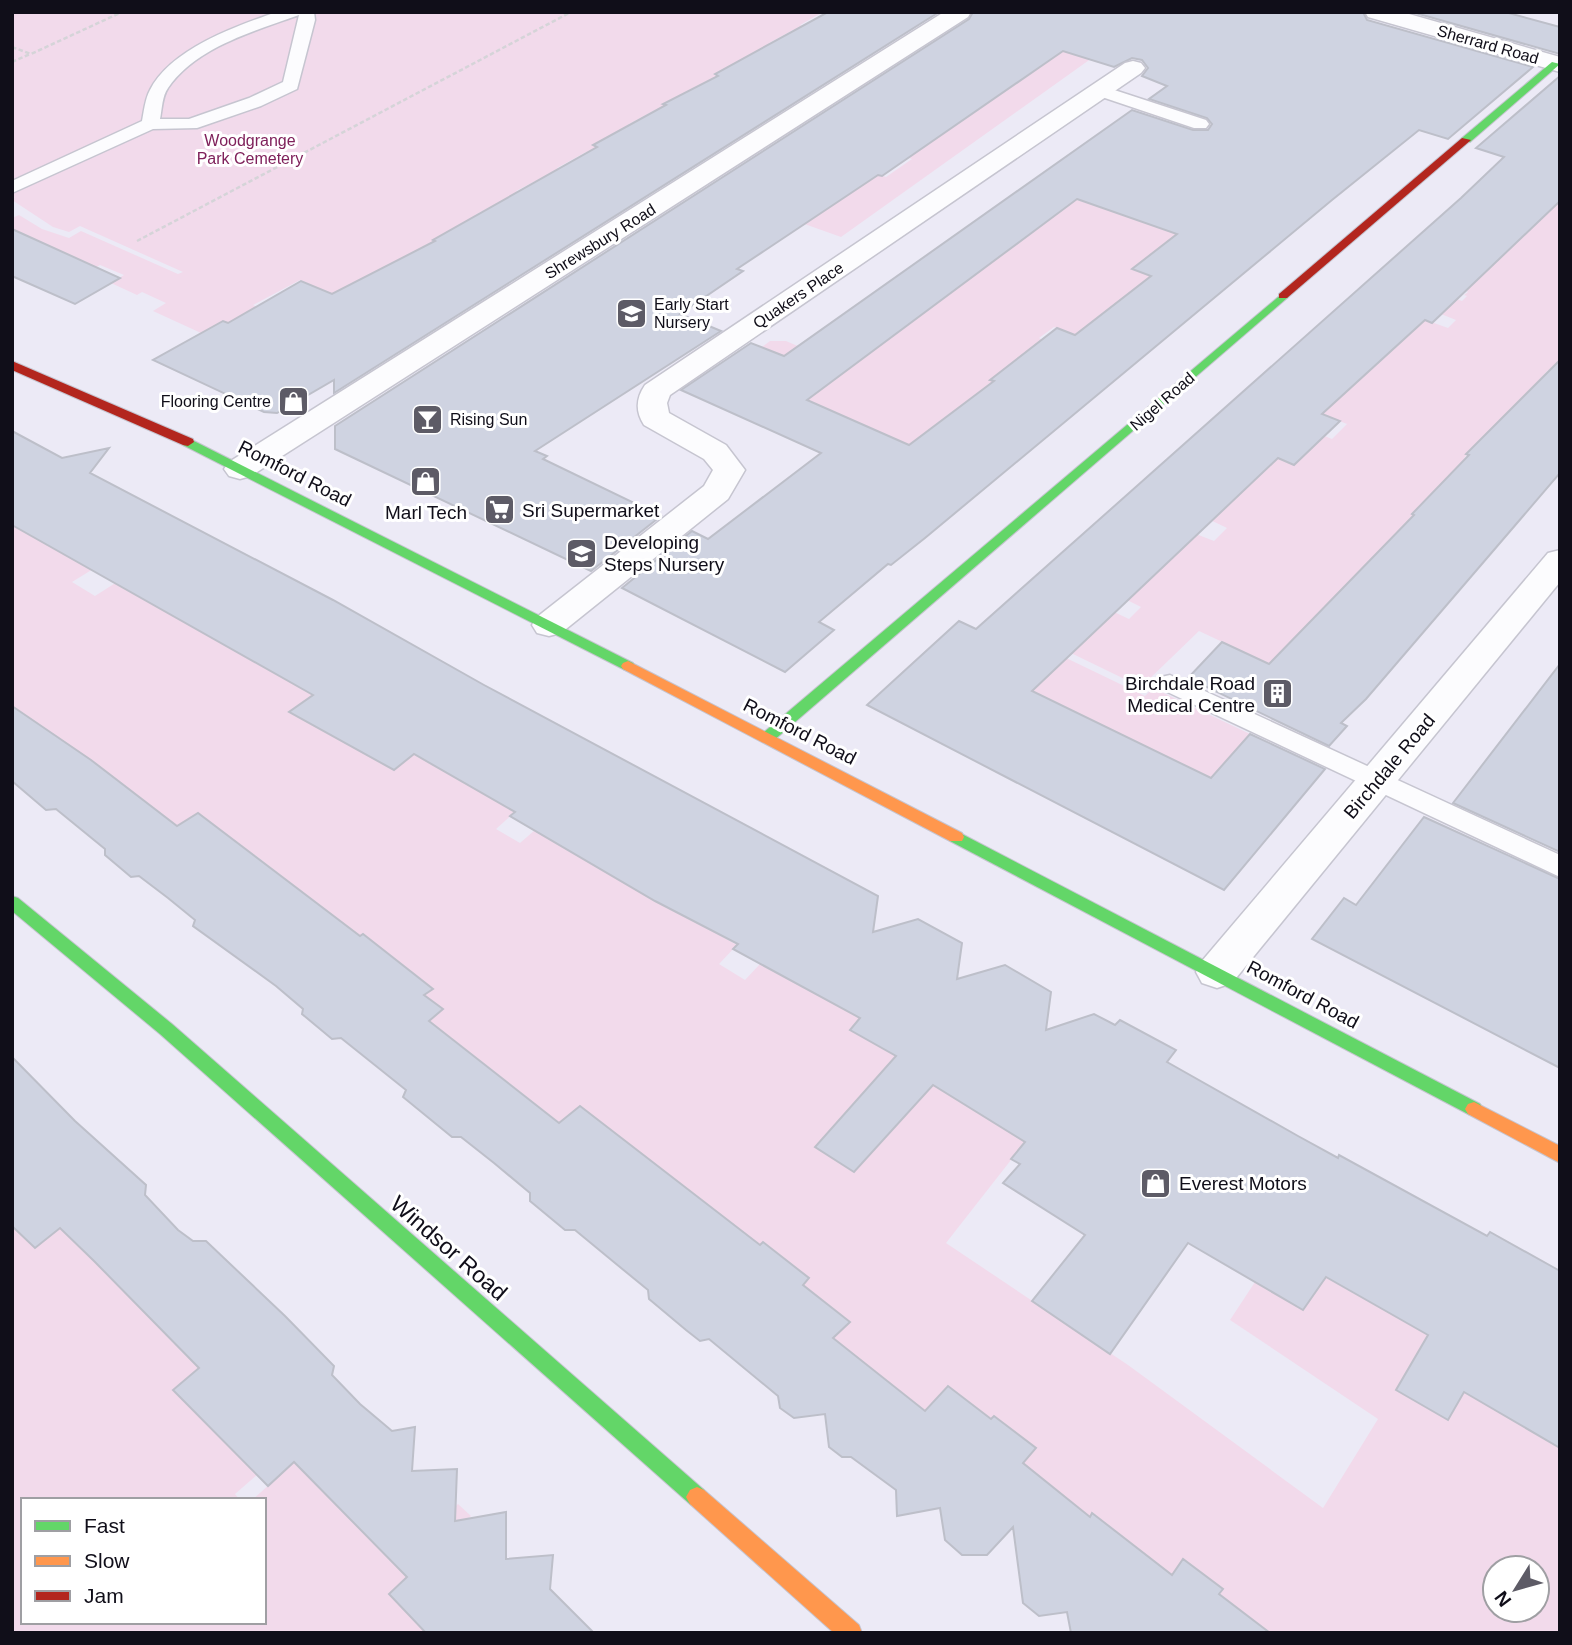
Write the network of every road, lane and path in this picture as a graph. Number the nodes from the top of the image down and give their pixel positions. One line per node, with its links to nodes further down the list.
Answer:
1 (122, 12): 8 (path)
2 (293, 12): 13 (lane)
3 (306, 12): 13 (lane)
4 (571, 12): 16 (path)
5 (960, 12): 18 (street, Shrewsbury Road)
6 (1376, 12): 10 (street, Sherrard Road)
7 (12, 47): 8 (path)
8 (30, 54): 9 (path)
9 (12, 62)
10 (1558, 64): 22 (street, Nigel Road)
11 (1133, 68): 12 (street, Quakers Place)
12 (1099, 90): 14 (lane); 20 (street, Quakers Place)
13 (150, 124): 15 (lane)
14 (1199, 124)
15 (12, 188)
16 (137, 240)
17 (12, 365): 18 (street, Romford Road)
18 (240, 469): 20 (street, Romford Road)
19 (1560, 560): 23 (street, Birchdale Road)
20 (549, 625): 22 (street, Romford Road)
21 (1170, 683): 23 (lane)
22 (768, 737): 26 (street, Romford Road)
23 (1377, 781): 24 (lane); 26 (street, Birchdale Road)
24 (1560, 867)
25 (12, 902): 28 (street, Windsor Road)
26 (1217, 972): 27 (street, Romford Road)
27 (1560, 1155)
28 (851, 1633)

